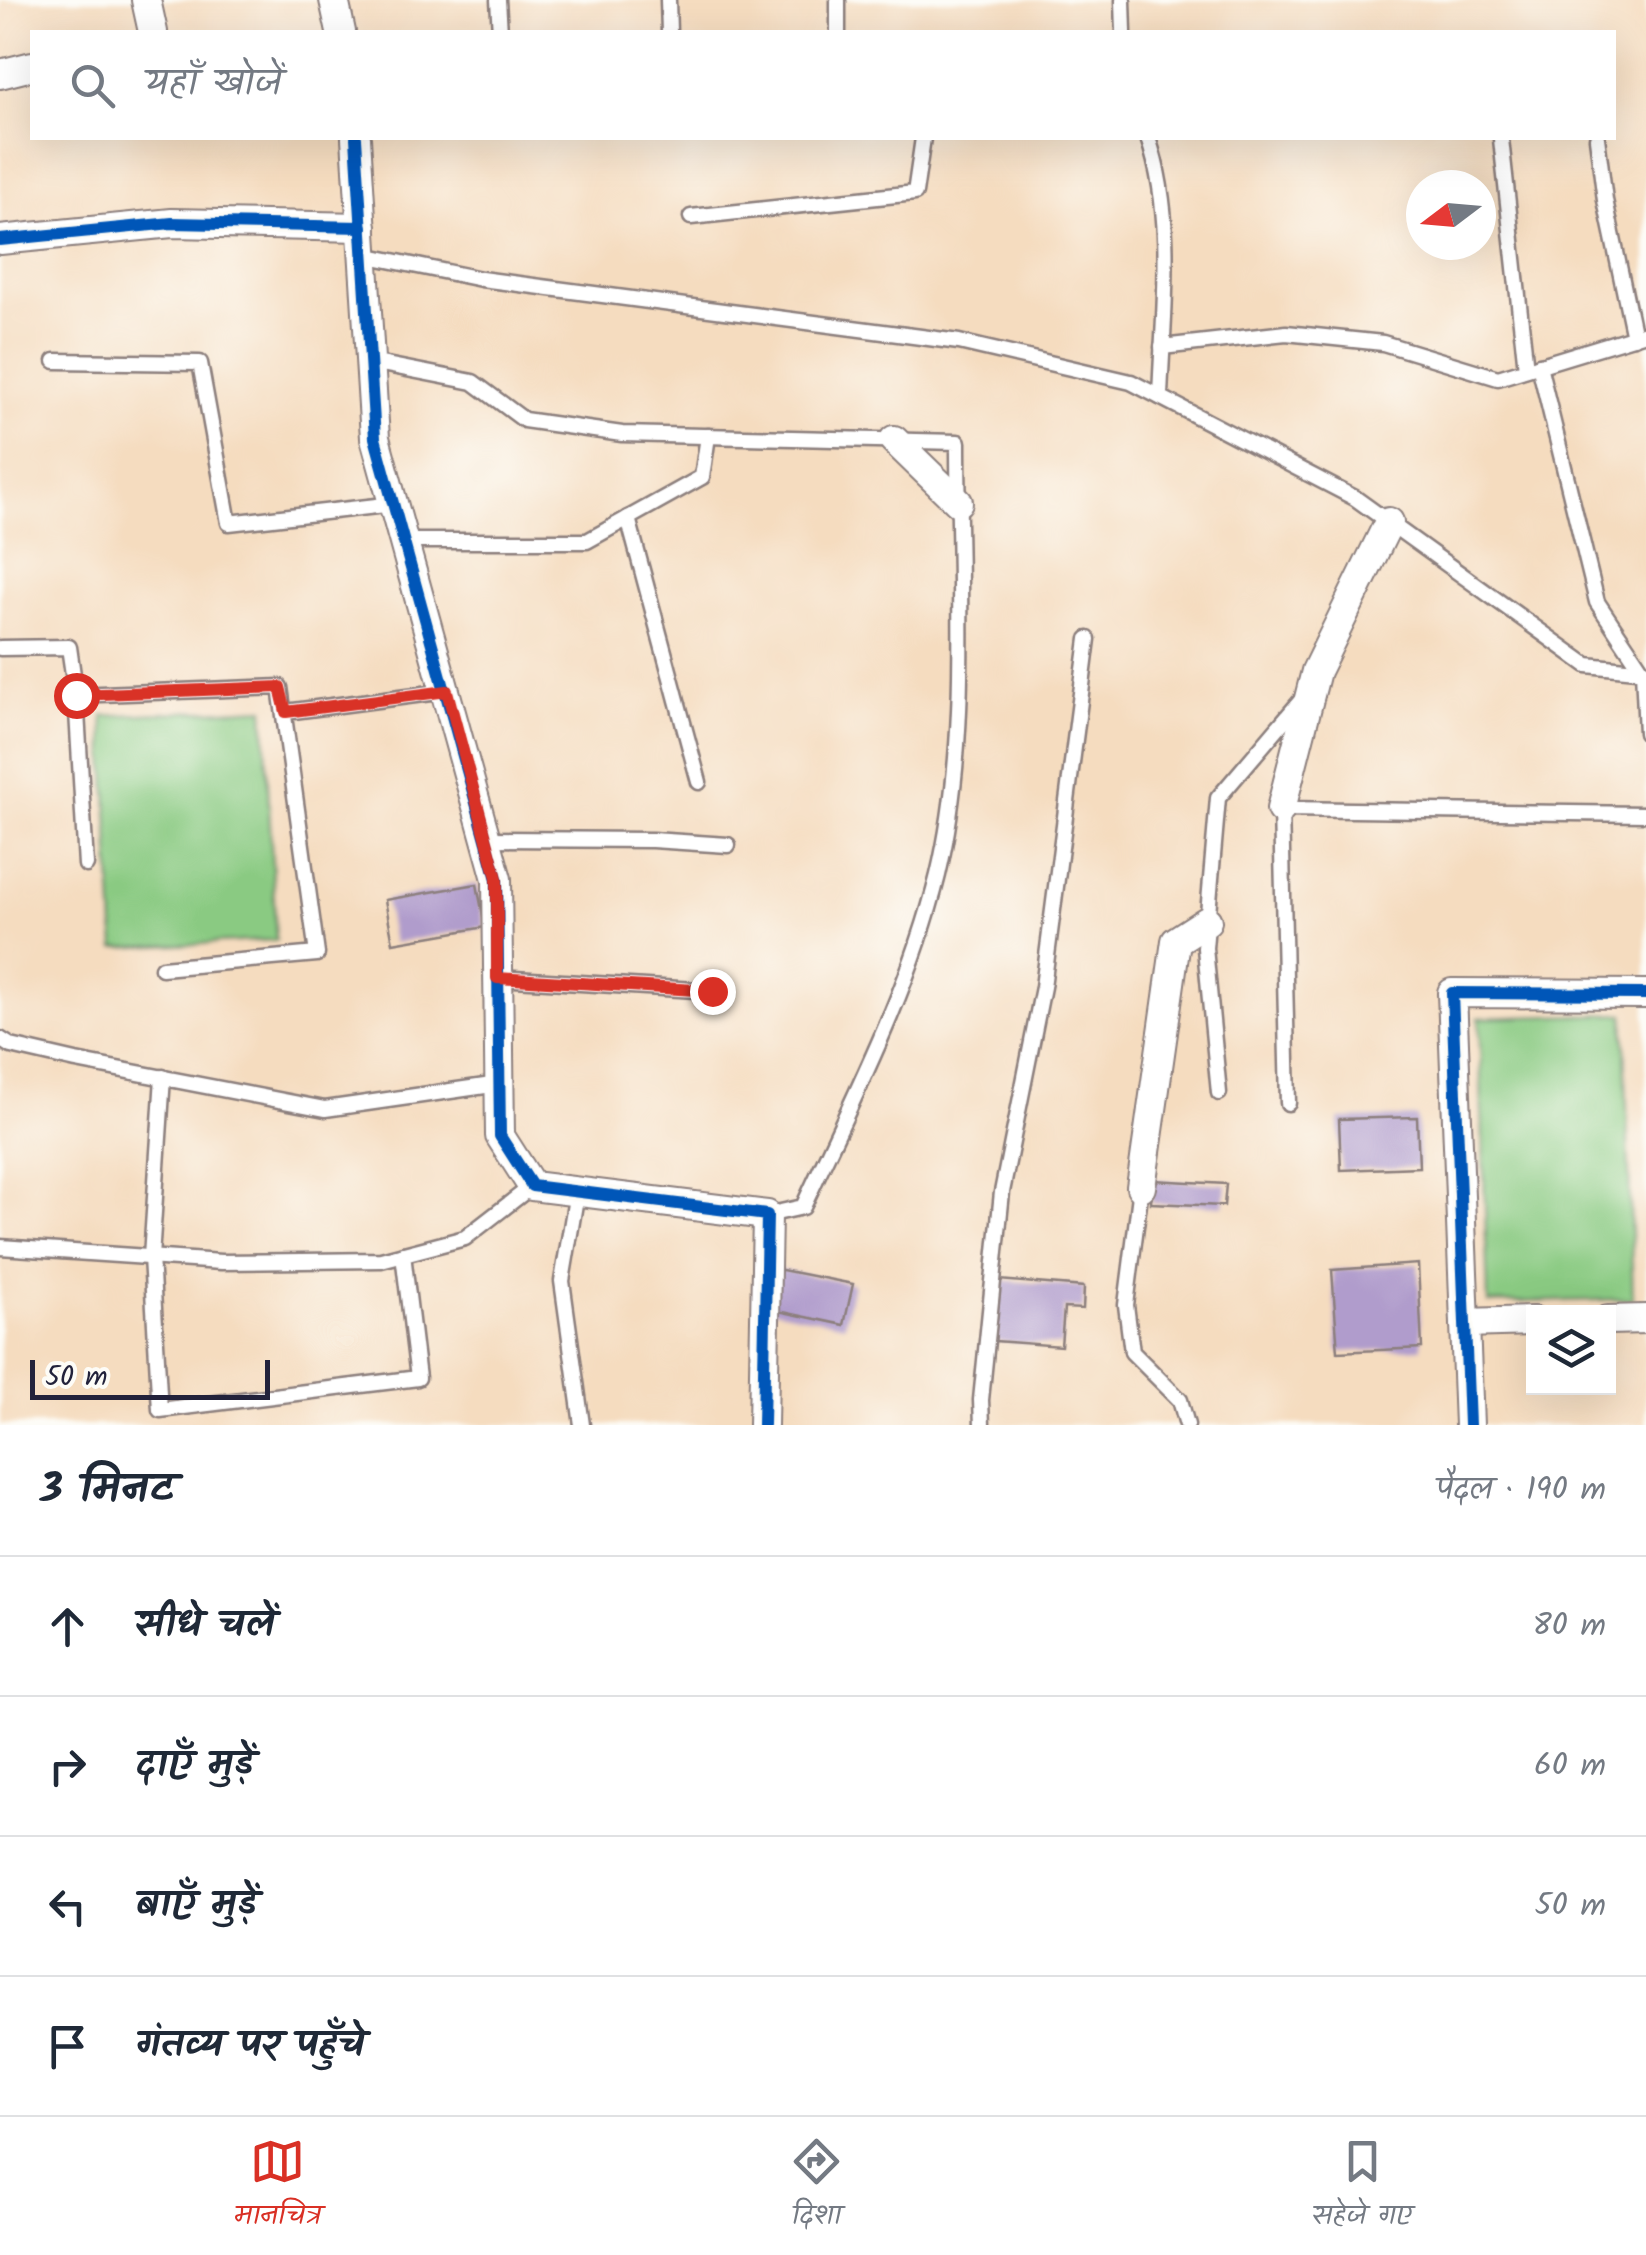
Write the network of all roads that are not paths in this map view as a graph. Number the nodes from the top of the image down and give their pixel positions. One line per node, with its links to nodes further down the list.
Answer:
1 (146, 0): 7 (street)
2 (334, 0): 8 (street)
3 (498, 0): 9 (lane)
4 (668, 0): 10 (lane)
5 (838, 0): 11 (lane)
6 (1124, 0): 12 (lane)
7 (154, 30)
8 (341, 30)
9 (500, 30)
10 (669, 30)
11 (838, 30)
12 (1124, 30)
13 (30, 66): 14 (street)
14 (0, 74)
15 (356, 140): 22 (street)
16 (923, 140): 20 (lane)
17 (1149, 140): 24 (lane)
18 (1501, 140): 27 (lane)
19 (1598, 140): 23 (lane)
20 (691, 217)
21 (0, 240): 22 (street)
22 (363, 241): 26 (street); 28 (lane)
23 (1640, 335): 27 (lane)
24 (1162, 346): 27 (lane); 28 (lane)
25 (54, 361): 32 (lane)
26 (370, 362): 29 (lane); 32 (street)
27 (1532, 367): 38 (lane)
28 (1160, 397): 34 (lane)
29 (708, 436): 30 (lane); 33 (lane)
30 (894, 440): 31 (street); 31 (lane)
31 (958, 502): 63 (lane)
32 (394, 504): 35 (street)
33 (628, 518): 35 (lane); 44 (lane)
34 (1389, 522): 38 (lane); 39 (street)
35 (405, 541): 40 (street)
36 (1088, 639): 73 (lane)
37 (0, 648): 41 (lane)
38 (1645, 671): 43 (lane)
39 (1312, 689): 45 (street); 50 (lane)
40 (447, 691): 42 (lane); 47 (street)
41 (76, 695): 42 (lane); 49 (lane)
42 (286, 712): 51 (lane)
43 (1646, 733)
44 (699, 782)
45 (1282, 809): 46 (lane); 59 (lane)
46 (1646, 814)
47 (486, 840): 48 (lane); 52 (street)
48 (728, 844)
49 (86, 865)
50 (1207, 920): 58 (lane); 61 (street)
51 (162, 968)
52 (497, 978): 53 (lane); 57 (street)
53 (712, 991)
54 (1646, 994): 70 (street)
55 (0, 1039): 56 (lane)
56 (162, 1077): 57 (lane); 66 (lane)
57 (498, 1084): 60 (street)
58 (1219, 1093)
59 (1288, 1102)
60 (532, 1186): 62 (street); 65 (lane)
61 (1141, 1186): 74 (lane)
62 (576, 1192): 63 (street); 71 (lane)
63 (767, 1215): 72 (street)
64 (0, 1247): 66 (lane)
65 (402, 1254): 66 (lane); 66 (lane)
66 (151, 1258)
67 (1616, 1320): 68 (street)
68 (1646, 1320)
69 (1526, 1322): 70 (street)
70 (1465, 1323): 75 (street)
71 (582, 1425)
72 (763, 1425)
73 (982, 1425)
74 (1188, 1425)
75 (1470, 1425)

